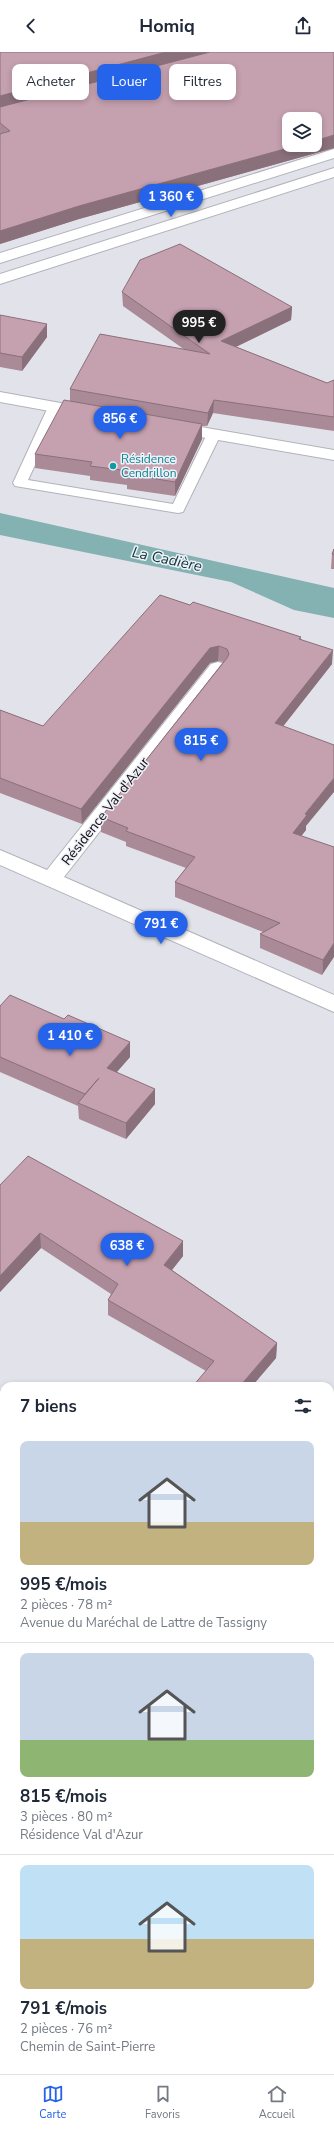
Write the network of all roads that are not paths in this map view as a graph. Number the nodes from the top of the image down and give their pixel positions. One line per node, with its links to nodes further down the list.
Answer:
1 (334, 153): 3 (street)
2 (334, 172): 4 (street)
3 (0, 258)
4 (0, 279)
5 (0, 398): 6 (street)
6 (55, 407): 7 (street); 9 (lane)
7 (100, 415)
8 (153, 424): 9 (street)
9 (214, 434): 10 (street)
10 (334, 455)
11 (218, 668): 13 (street, Résidence Val d'Azur)
12 (0, 857): 13 (street)
13 (51, 879): 14 (street)
14 (334, 1004)

